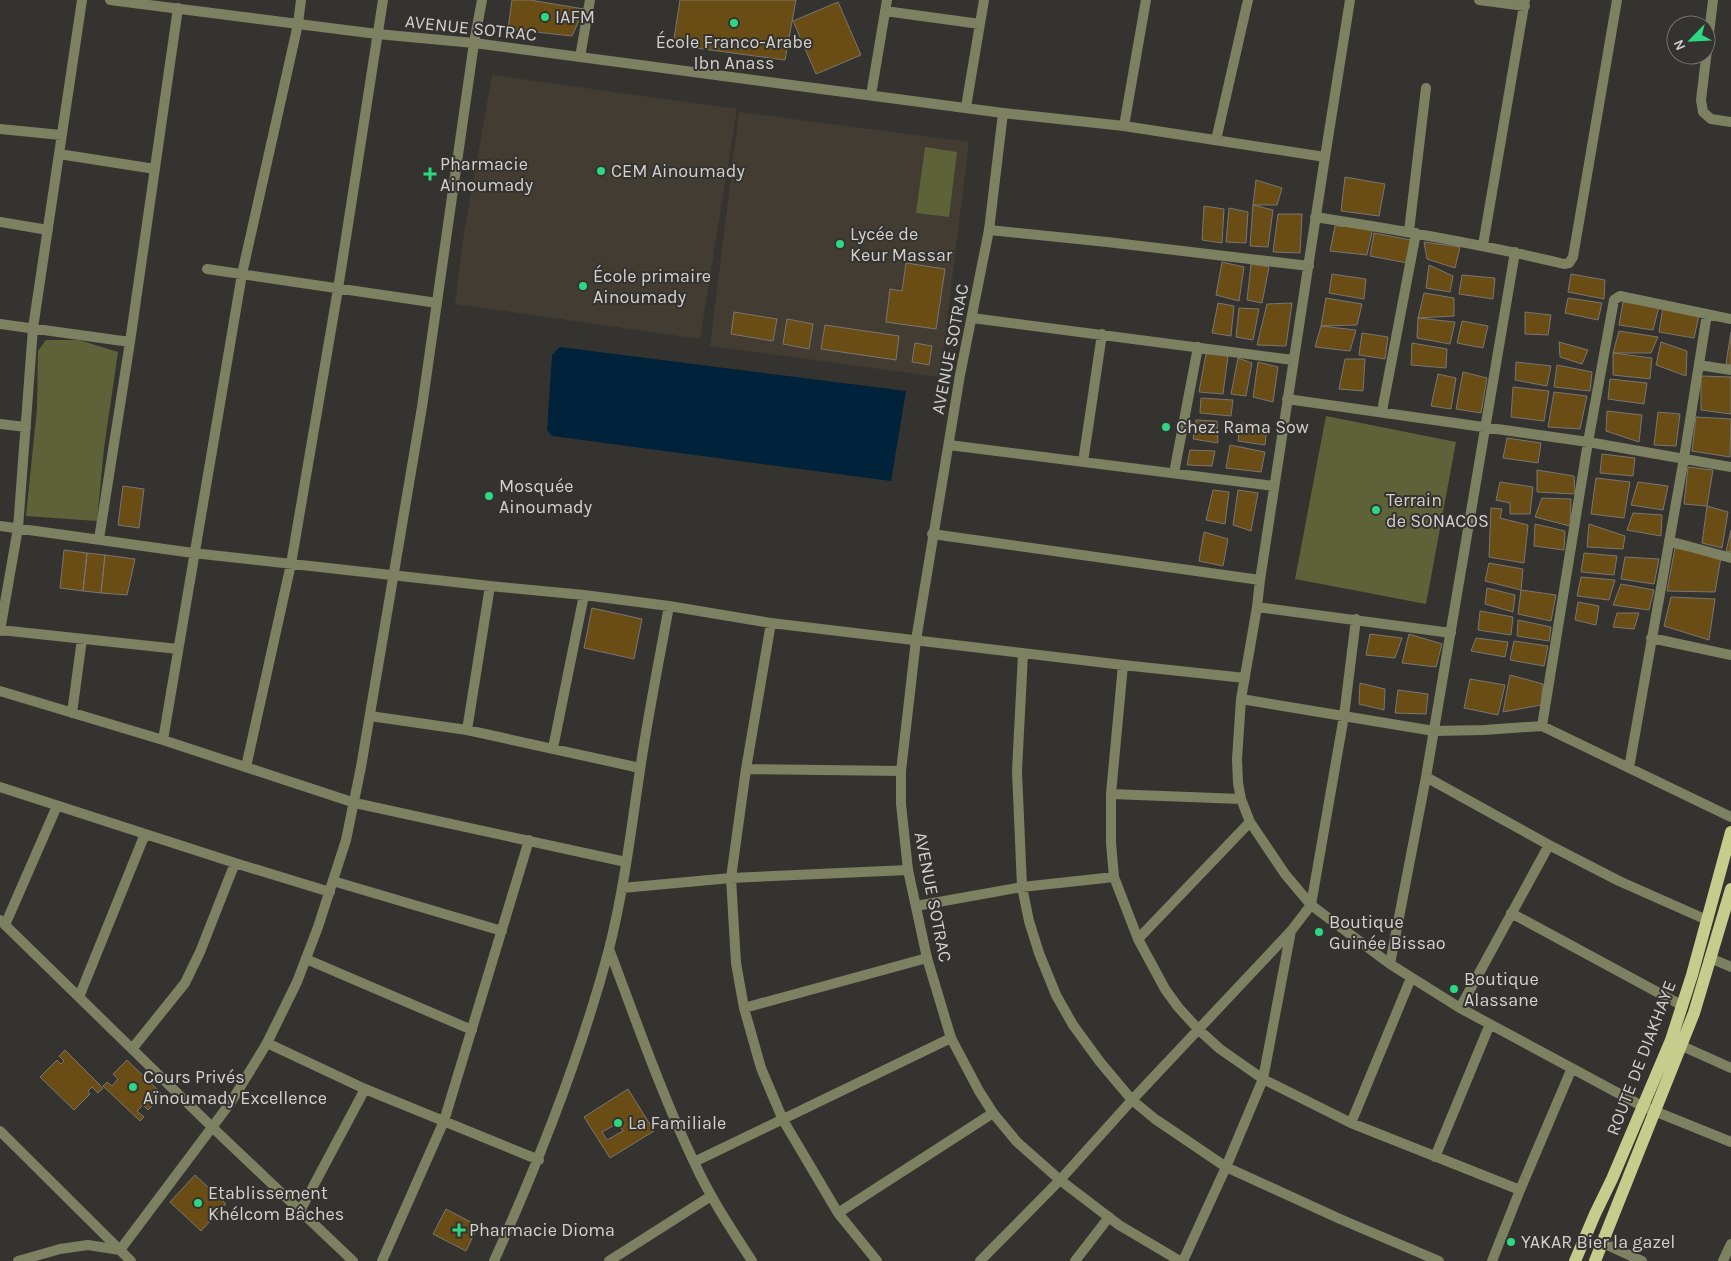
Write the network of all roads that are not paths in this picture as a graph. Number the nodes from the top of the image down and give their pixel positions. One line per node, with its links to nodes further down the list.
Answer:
1 (82, 0): 29 (street)
2 (110, 0): 16 (street, AVENUE SOTRAC)
3 (301, 0): 17 (street)
4 (383, 0): 19 (street)
5 (482, 0): 20 (street)
6 (590, 0): 21 (street)
7 (984, 0): 18 (street)
8 (1146, 0): 27 (street)
9 (1248, 0): 30 (street)
10 (1350, 0): 32 (street)
11 (1479, 0): 14 (street)
12 (1616, 0): 40 (street)
13 (1713, 0): 26 (street)
14 (1525, 3): 39 (street)
15 (886, 5): 18 (street); 23 (street)
16 (178, 8): 17 (street, AVENUE SOTRAC); 33 (street)
17 (298, 24): 19 (street, AVENUE SOTRAC); 43 (street)
18 (980, 24): 24 (street)
19 (377, 34): 20 (street, AVENUE SOTRAC); 44 (street)
20 (474, 43): 21 (street, AVENUE SOTRAC); 45 (street)
21 (580, 57): 23 (street, AVENUE SOTRAC)
22 (1426, 88): 38 (street)
23 (870, 95): 24 (street, AVENUE SOTRAC)
24 (966, 107): 25 (street, AVENUE SOTRAC)
25 (1003, 114): 27 (street); 37 (street, AVENUE SOTRAC)
26 (1731, 122)
27 (1124, 126): 30 (street)
28 (0, 129): 29 (street)
29 (61, 135): 31 (street)
30 (1216, 140): 32 (street)
31 (59, 154): 33 (street); 36 (street)
32 (1325, 157): 34 (street)
33 (155, 169): 52 (street)
34 (1315, 218): 38 (street); 41 (street)
35 (0, 222): 36 (street)
36 (48, 230): 50 (street)
37 (989, 230): 41 (street); 47 (street, AVENUE SOTRAC)
38 (1412, 232): 39 (street); 58 (street)
39 (1483, 245): 40 (street)
40 (1515, 252): 60 (street)
41 (1309, 266): 54 (street)
42 (207, 269): 43 (street)
43 (242, 274): 44 (street); 74 (street)
44 (338, 289): 45 (street); 76 (street)
45 (437, 303): 77 (street)
46 (1707, 314): 48 (street); 55 (street); 62 (street)
47 (972, 318): 51 (street); 63 (street, AVENUE SOTRAC)
48 (1731, 319)
49 (0, 324): 50 (street)
50 (33, 328): 52 (street); 61 (street)
51 (1102, 334): 53 (street); 65 (street)
52 (130, 342): 72 (street)
53 (1198, 346): 54 (street); 67 (street)
54 (1293, 360): 57 (street)
55 (1699, 365): 56 (street); 64 (street)
56 (1731, 370)
57 (1288, 398): 58 (street); 68 (street)
58 (1382, 411): 60 (street)
59 (0, 424): 61 (street)
60 (1486, 426): 62 (street); 86 (street)
61 (26, 427): 70 (street)
62 (1588, 442): 64 (street); 100 (street)
63 (949, 445): 65 (street); 71 (street, AVENUE SOTRAC)
64 (1684, 458): 66 (street); 73 (street)
65 (1083, 462): 67 (street)
66 (1731, 466)
67 (1174, 473): 68 (street)
68 (1274, 486): 78 (street)
69 (0, 526): 70 (street)
70 (18, 528): 72 (street); 85 (street)
71 (932, 534): 78 (street); 89 (street, AVENUE SOTRAC)
72 (100, 539): 74 (street)
73 (1669, 541): 75 (street); 87 (street)
74 (194, 553): 76 (street); 90 (street)
75 (1731, 558)
76 (291, 564): 77 (street); 105 (street)
77 (394, 575): 79 (street); 98 (street)
78 (1260, 580): 82 (street)
79 (490, 586): 80 (street); 101 (street)
80 (584, 594): 81 (street); 104 (street)
81 (669, 606): 84 (street); 106 (street)
82 (1257, 607): 83 (street); 94 (street)
83 (1356, 619): 86 (street); 99 (street)
84 (771, 623): 89 (street); 108 (street)
85 (0, 631): 88 (street)
86 (1451, 633): 102 (street)
87 (1651, 638): 92 (street); 107 (street)
88 (82, 639): 90 (street); 97 (street)
89 (916, 640): 91 (street); 109 (street, AVENUE SOTRAC)
90 (178, 649): 103 (street)
91 (1023, 654): 93 (street); 128 (street)
92 (1731, 655)
93 (1123, 665): 94 (street); 112 (street)
94 (1245, 678): 96 (street)
95 (0, 691): 97 (street)
96 (1241, 699): 99 (street); 113 (street)
97 (72, 713): 103 (street)
98 (370, 716): 101 (street); 114 (street)
99 (1344, 716): 102 (street); 132 (street)
100 (1542, 726): 102 (street); 107 (street)
101 (467, 730): 104 (street)
102 (1434, 731): 110 (street)
103 (163, 740): 105 (street)
104 (553, 748): 106 (street)
105 (246, 768): 114 (street)
106 (640, 768): 122 (street)
107 (1629, 768): 116 (street)
108 (746, 769): 109 (street); 126 (street)
109 (901, 770): 124 (street, AVENUE SOTRAC)
110 (1426, 776): 121 (street); 144 (street)
111 (0, 788): 115 (street)
112 (1111, 794): 113 (street); 125 (street)
113 (1241, 799): 117 (street)
114 (355, 803): 120 (street); 127 (street)
115 (57, 806): 119 (street); 136 (street)
116 (1731, 817)
117 (1250, 822): 132 (street); 139 (street)
118 (1731, 832): 135 (main road, ROUTE DE DIAKHAYE)
119 (145, 834): 123 (street); 147 (street)
120 (529, 840): 122 (street); 137 (street)
121 (1549, 845): 134 (street); 135 (street)
122 (626, 862): 129 (street)
123 (235, 864): 131 (street); 157 (street)
124 (908, 870): 126 (street); 133 (street, AVENUE SOTRAC)
125 (1114, 877): 128 (street); 139 (street)
126 (731, 878): 129 (street); 149 (street)
127 (333, 881): 131 (street); 137 (street)
128 (1022, 887): 133 (street); 162 (street)
129 (622, 888): 140 (street)
130 (1731, 889): 142 (main road, ROUTE DE DIAKHAYE)
131 (330, 892): 143 (street)
132 (1311, 905): 138 (street); 144 (street)
133 (916, 906): 141 (street, AVENUE SOTRAC)
134 (1511, 913): 148 (street); 150 (street)
135 (1706, 920): 148 (main road, ROUTE DE DIAKHAYE)
136 (2, 922): 147 (street)
137 (502, 931): 153 (street)
138 (1291, 931): 152 (street); 160 (street)
139 (1138, 939): 152 (street)
140 (609, 949): 173 (street); 174 (street)
141 (927, 958): 149 (street); 154 (street, AVENUE SOTRAC)
142 (1710, 958): 145 (street); 156 (main road, ROUTE DE DIAKHAYE)
143 (306, 959): 153 (street); 155 (street)
144 (1390, 964): 146 (street)
145 (1731, 967)
146 (1410, 978): 150 (street); 168 (street)
147 (79, 998): 157 (street)
148 (1683, 1006): 163 (main road, ROUTE DE DIAKHAYE)
149 (744, 1008): 167 (street)
150 (1460, 1008): 151 (street)
151 (1490, 1024): 158 (street); 172 (street)
152 (1198, 1029): 160 (street); 162 (street)
153 (472, 1030): 166 (street)
154 (951, 1038): 165 (street, AVENUE SOTRAC); 167 (street)
155 (267, 1042): 161 (street); 169 (street)
156 (1682, 1046): 159 (street); 164 (main road, ROUTE DE DIAKHAYE)
157 (132, 1049): 169 (street)
158 (1572, 1068): 163 (street); 177 (street)
159 (1731, 1068)
160 (1263, 1079): 168 (street); 175 (street)
161 (365, 1089): 166 (street); 179 (street)
162 (1132, 1100): 175 (street); 176 (street)
163 (1642, 1106): 164 (street); 198 (main road, ROUTE DE DIAKHAYE)
164 (1655, 1112): 171 (street); 182 (main road, ROUTE DE DIAKHAYE)
165 (993, 1113): 176 (street, AVENUE SOTRAC); 180 (street)
166 (444, 1120): 173 (street); 188 (street)
167 (783, 1120): 174 (street); 180 (street)
168 (1351, 1123): 172 (street)
169 (212, 1127): 179 (street); 184 (street)
170 (0, 1131): 184 (street)
171 (1731, 1142)
172 (1436, 1156): 177 (street)
173 (539, 1160): 189 (street)
174 (694, 1162): 178 (street)
175 (1226, 1167): 195 (street); 196 (street)
176 (1060, 1180): 181 (street, AVENUE SOTRAC); 193 (street)
177 (1520, 1190): 197 (street)
178 (712, 1196): 190 (street); 191 (street)
179 (300, 1211): 187 (street)
180 (838, 1212): 192 (street)
181 (1110, 1217): 194 (street); 195 (street, AVENUE SOTRAC)
182 (1602, 1243): 199 (main road, ROUTE DE DIAKHAYE); 200 (street)
183 (1731, 1244): 201 (street)
184 (120, 1250): 185 (street); 186 (street)
185 (18, 1261)
186 (131, 1261)
187 (353, 1261)
188 (382, 1261)
189 (494, 1261)
190 (609, 1261)
191 (752, 1261)
192 (877, 1261)
193 (980, 1261)
194 (1074, 1261)
195 (1181, 1261)
196 (1439, 1261)
197 (1492, 1261)
198 (1575, 1261)
199 (1595, 1261)
200 (1642, 1261)
201 (1723, 1261)

